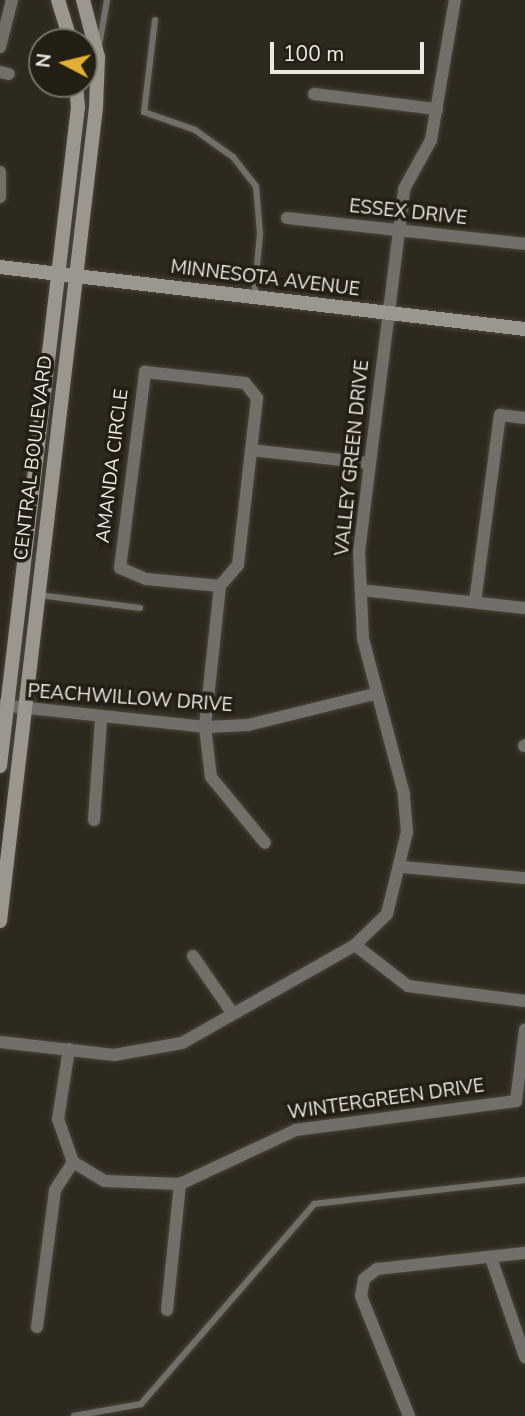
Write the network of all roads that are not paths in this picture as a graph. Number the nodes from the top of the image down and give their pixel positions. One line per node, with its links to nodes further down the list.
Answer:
1 (12, 0): 9 (street)
2 (58, 0): 7 (street)
3 (83, 0): 8 (street, CENTRAL BOULEVARD)
4 (107, 0): 11 (lane)
5 (455, 0): 15 (street, VALLEY GREEN DRIVE)
6 (155, 19): 24 (lane)
7 (67, 28)
8 (90, 28)
9 (3, 34): 10 (street)
10 (0, 47)
11 (98, 50)
12 (314, 94): 15 (street)
13 (75, 98): 22 (street, CENTRAL BOULEVARD)
14 (93, 98): 23 (street, CENTRAL BOULEVARD)
15 (437, 109): 19 (street, VALLEY GREEN DRIVE)
16 (0, 172): 17 (street)
17 (0, 197)
18 (287, 218): 19 (street, ESSEX DRIVE)
19 (397, 232): 20 (street, ESSEX DRIVE); 25 (street, VALLEY GREEN DRIVE)
20 (525, 244)
21 (0, 267): 22 (street, MINNESOTA AVENUE)
22 (56, 273): 23 (street, MINNESOTA AVENUE); 37 (street, CENTRAL BOULEVARD)
23 (74, 275): 24 (street, MINNESOTA AVENUE); 32 (street, CENTRAL BOULEVARD)
24 (254, 298): 25 (street, MINNESOTA AVENUE)
25 (390, 313): 26 (street, MINNESOTA AVENUE); 29 (street, VALLEY GREEN DRIVE)
26 (525, 329)
27 (525, 418): 33 (street)
28 (251, 450): 29 (street); 30 (street, AMANDA CIRCLE); 30 (street, AMANDA CIRCLE)
29 (368, 463): 31 (street, VALLEY GREEN DRIVE)
30 (220, 586): 40 (street, AMANDA CIRCLE)
31 (361, 590): 33 (street); 36 (street, VALLEY GREEN DRIVE)
32 (37, 594): 34 (lane); 38 (street, CENTRAL BOULEVARD)
33 (475, 601): 35 (street)
34 (140, 608)
35 (525, 608)
36 (374, 694): 40 (street, PEACHWILLOW DRIVE); 44 (street, VALLEY GREEN DRIVE)
37 (2, 709): 38 (street, PEACHWILLOW DRIVE); 41 (street, CENTRAL BOULEVARD)
38 (24, 711): 39 (street, PEACHWILLOW DRIVE); 46 (street, CENTRAL BOULEVARD)
39 (101, 719): 40 (street, PEACHWILLOW DRIVE); 42 (street)
40 (205, 727): 43 (street, AMANDA CIRCLE)
41 (0, 766)
42 (94, 820)
43 (265, 843)
44 (403, 867): 45 (street); 47 (street, VALLEY GREEN DRIVE)
45 (525, 878)
46 (0, 921)
47 (355, 945): 49 (street); 50 (street, VALLEY GREEN DRIVE)
48 (193, 956): 50 (street)
49 (525, 1001)
50 (233, 1014): 53 (street, VALLEY GREEN DRIVE)
51 (525, 1030): 56 (street, WINTERGREEN DRIVE)
52 (0, 1042): 53 (street, VALLEY GREEN DRIVE)
53 (69, 1049): 54 (street)
54 (74, 1162): 56 (street, WINTERGREEN DRIVE); 60 (street)
55 (525, 1180): 62 (lane)
56 (180, 1184): 59 (street)
57 (525, 1253): 58 (street)
58 (491, 1258): 61 (street); 63 (street)
59 (167, 1311)
60 (37, 1327)
61 (525, 1357)
62 (74, 1416)
63 (409, 1416)

